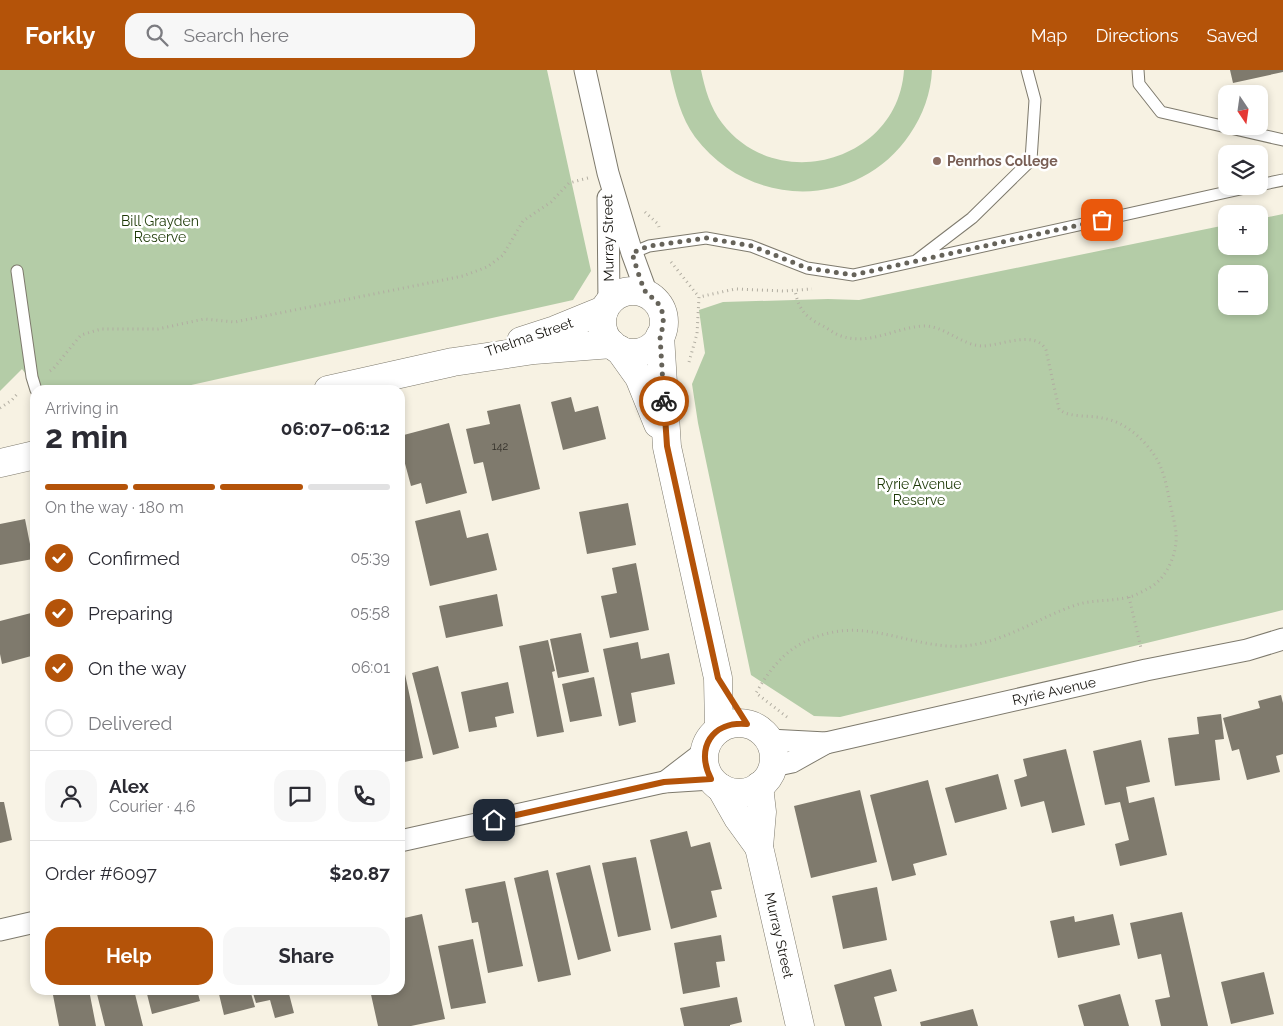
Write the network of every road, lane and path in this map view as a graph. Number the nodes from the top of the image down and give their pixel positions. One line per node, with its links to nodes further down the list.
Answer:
1 (585, 70): 5 (street, Murray Street)
2 (1027, 70): 12 (lane)
3 (1138, 70): 4 (lane)
4 (1283, 140)
5 (608, 173): 11 (street, Murray Street); 18 (street, Murray Street); 23 (path)
6 (1283, 180): 7 (lane)
7 (1268, 183)
8 (1218, 194): 12 (lane)
9 (644, 211): 10 (path)
10 (663, 244): 11 (lane); 12 (lane); 17 (path)
11 (632, 253): 16 (street, Murray Street)
12 (913, 263)
13 (17, 271): 23 (lane)
14 (815, 288): 15 (path)
15 (796, 290): 17 (path); 29 (path)
16 (647, 294): 18 (main road); 19 (main road)
17 (699, 297): 22 (path)
18 (607, 307): 20 (main road); 21 (main road, Thelma Street)
19 (660, 336): 20 (main road); 26 (main road)
20 (615, 346): 21 (main road, Thelma Street); 26 (main road)
21 (453, 362): 25 (main road, Thelma Street)
22 (686, 368)
23 (32, 377): 24 (lane)
24 (34, 385)
25 (350, 385)
26 (667, 446): 32 (main road)
27 (30, 456): 28 (main road)
28 (0, 463)
29 (1129, 597): 31 (path); 33 (path)
30 (1283, 639): 31 (street, Ryrie Avenue)
31 (1146, 670): 37 (street, Ryrie Avenue)
32 (718, 678): 34 (main road); 35 (main road)
33 (790, 720)
34 (747, 724): 35 (main road); 37 (main road)
35 (720, 729): 36 (main road)
36 (704, 752): 38 (street); 39 (main road)
37 (767, 764): 39 (main road); 41 (main road, Murray Street)
38 (664, 782): 39 (street); 40 (street)
39 (716, 783): 41 (main road, Murray Street)
40 (405, 840)
41 (758, 847): 44 (main road, Murray Street)
42 (30, 923): 43 (street)
43 (0, 930)
44 (800, 1026)

